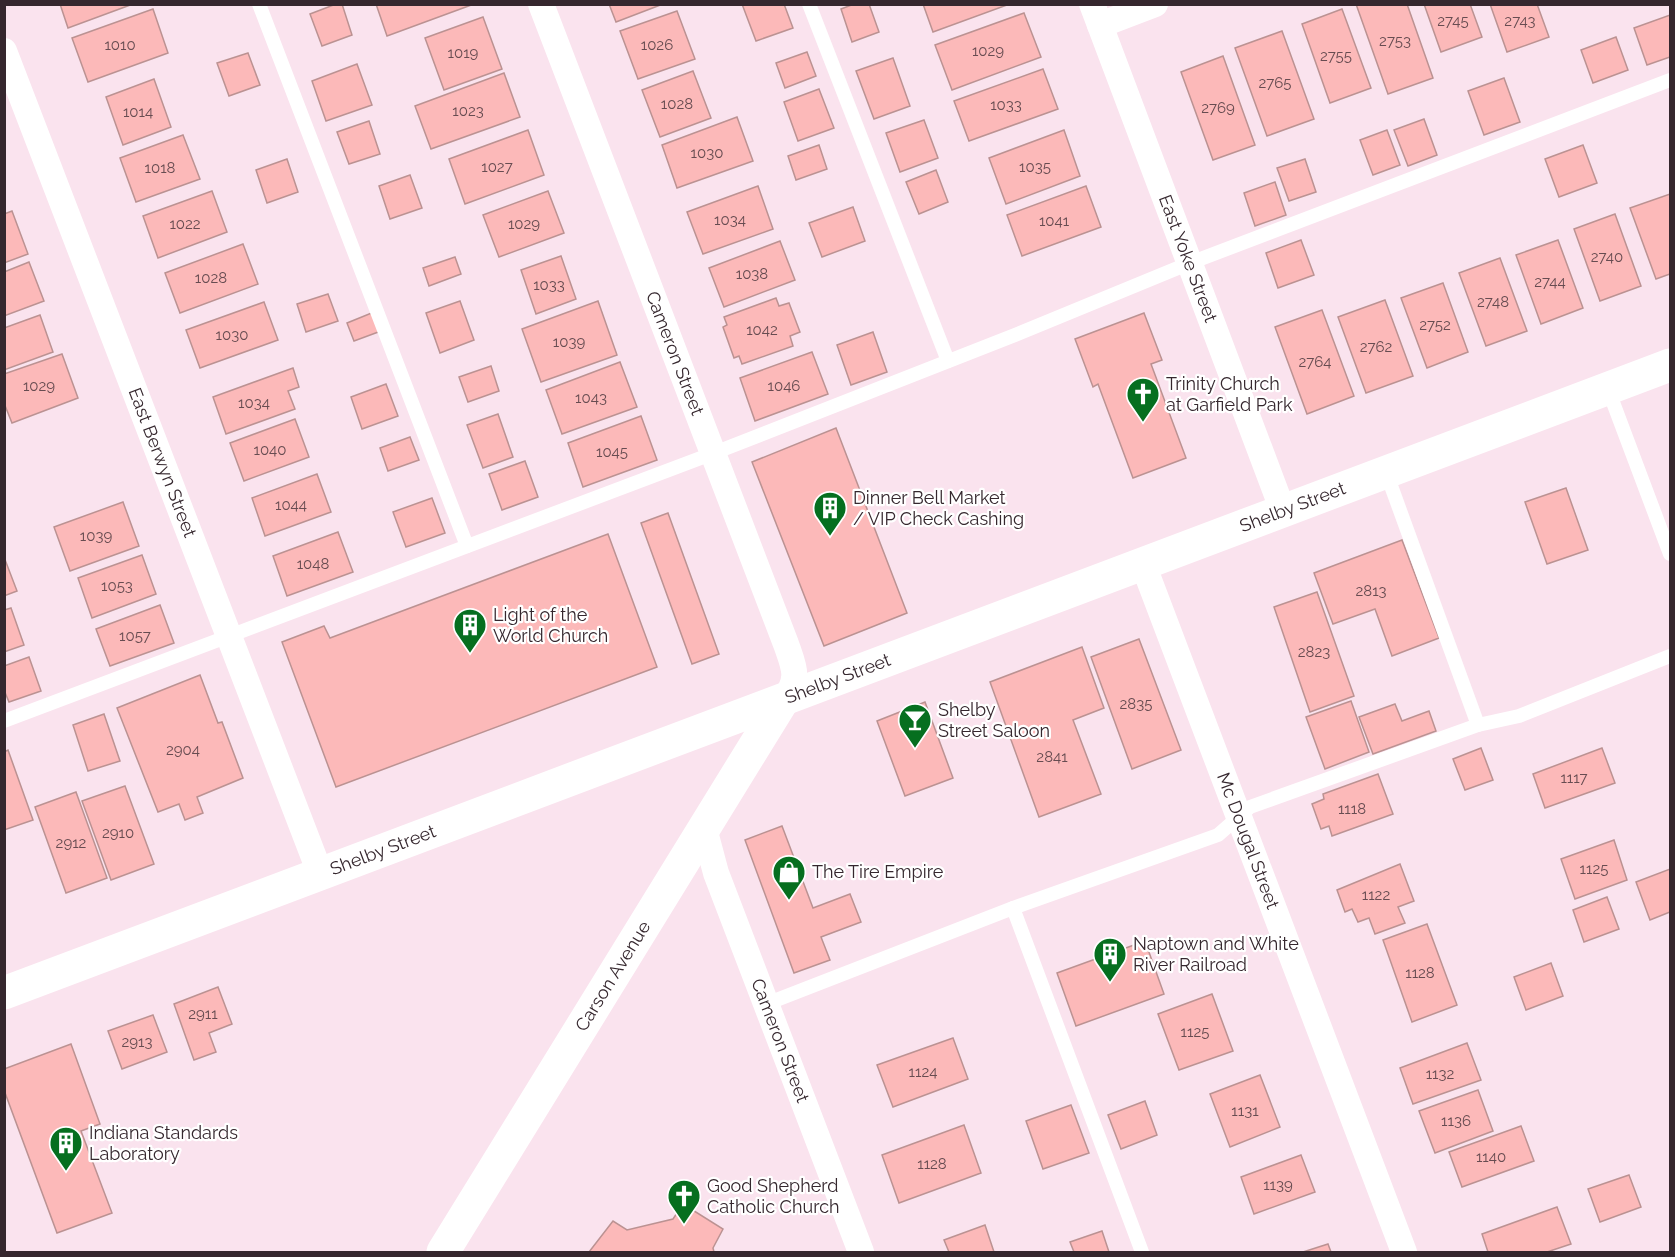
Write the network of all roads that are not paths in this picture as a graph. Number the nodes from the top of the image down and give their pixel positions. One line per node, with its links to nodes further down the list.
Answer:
1 (259, 4): 15 (lane)
2 (541, 4): 12 (street, Cameron Street)
3 (809, 4): 9 (lane)
4 (1155, 4): 5 (street)
5 (1096, 15): 8 (street, East Yoke Street)
6 (4, 51): 18 (street, East Berwyn Street)
7 (1671, 80): 8 (lane)
8 (1190, 263): 9 (lane); 14 (street, East Yoke Street)
9 (948, 361): 12 (lane)
10 (1671, 365): 11 (main road, Shelby Street)
11 (1608, 388): 13 (main road, Shelby Street); 16 (lane)
12 (714, 453): 15 (lane); 20 (street, Cameron Street)
13 (1386, 472): 14 (main road, Shelby Street); 22 (lane)
14 (1283, 511): 17 (main road, Shelby Street)
15 (467, 546): 18 (lane)
16 (1671, 554)
17 (1143, 564): 20 (main road, Shelby Street); 23 (street, Mc Dougal Street)
18 (229, 636): 21 (lane); 25 (street, East Berwyn Street)
19 (1671, 656): 22 (lane)
20 (783, 700): 24 (main road, Carson Avenue); 25 (main road, Shelby Street)
21 (4, 721)
22 (1478, 725): 23 (lane)
23 (1239, 816): 26 (lane); 32 (street, Mc Dougal Street)
24 (704, 828): 28 (street, Cameron Street); 29 (main road, Carson Avenue)
25 (320, 873): 27 (main road, Shelby Street)
26 (1013, 908): 28 (lane); 31 (lane)
27 (4, 993)
28 (766, 1004): 30 (street, Cameron Street)
29 (443, 1252)
30 (861, 1252)
31 (1142, 1252)
32 (1404, 1252)

